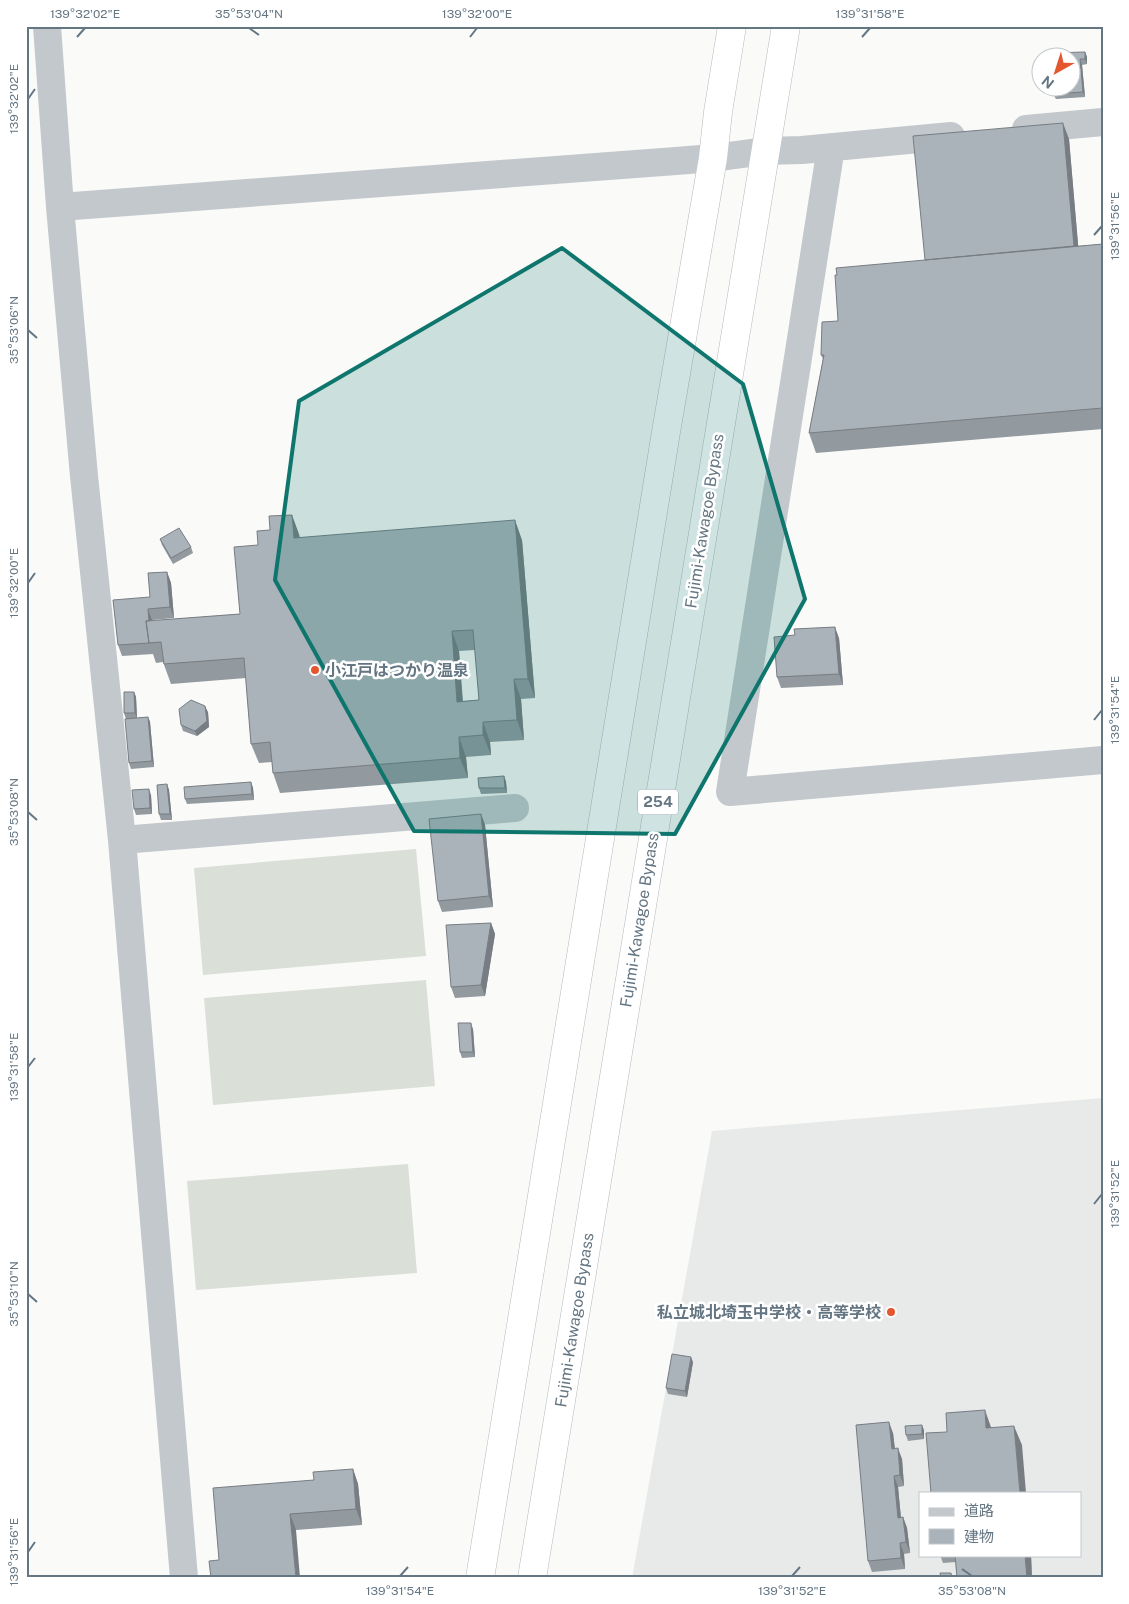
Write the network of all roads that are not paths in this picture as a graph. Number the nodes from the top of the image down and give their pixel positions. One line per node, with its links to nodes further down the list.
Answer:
1 (47, 26): 10 (street)
2 (732, 26): 9 (highway)
3 (786, 26): 8 (highway, Fujimi-Kawagoe Bypass / 254)
4 (1103, 122): 5 (street)
5 (1006, 131)
6 (976, 134): 7 (street)
7 (831, 148): 8 (street); 11 (street)
8 (764, 151): 9 (street); 16 (highway, Fujimi-Kawagoe Bypass / 254)
9 (714, 158): 10 (street); 15 (highway)
10 (60, 207): 13 (street)
11 (1103, 760)
12 (515, 808): 13 (street)
13 (122, 840): 14 (street)
14 (184, 1578)
15 (480, 1578)
16 (532, 1578)

